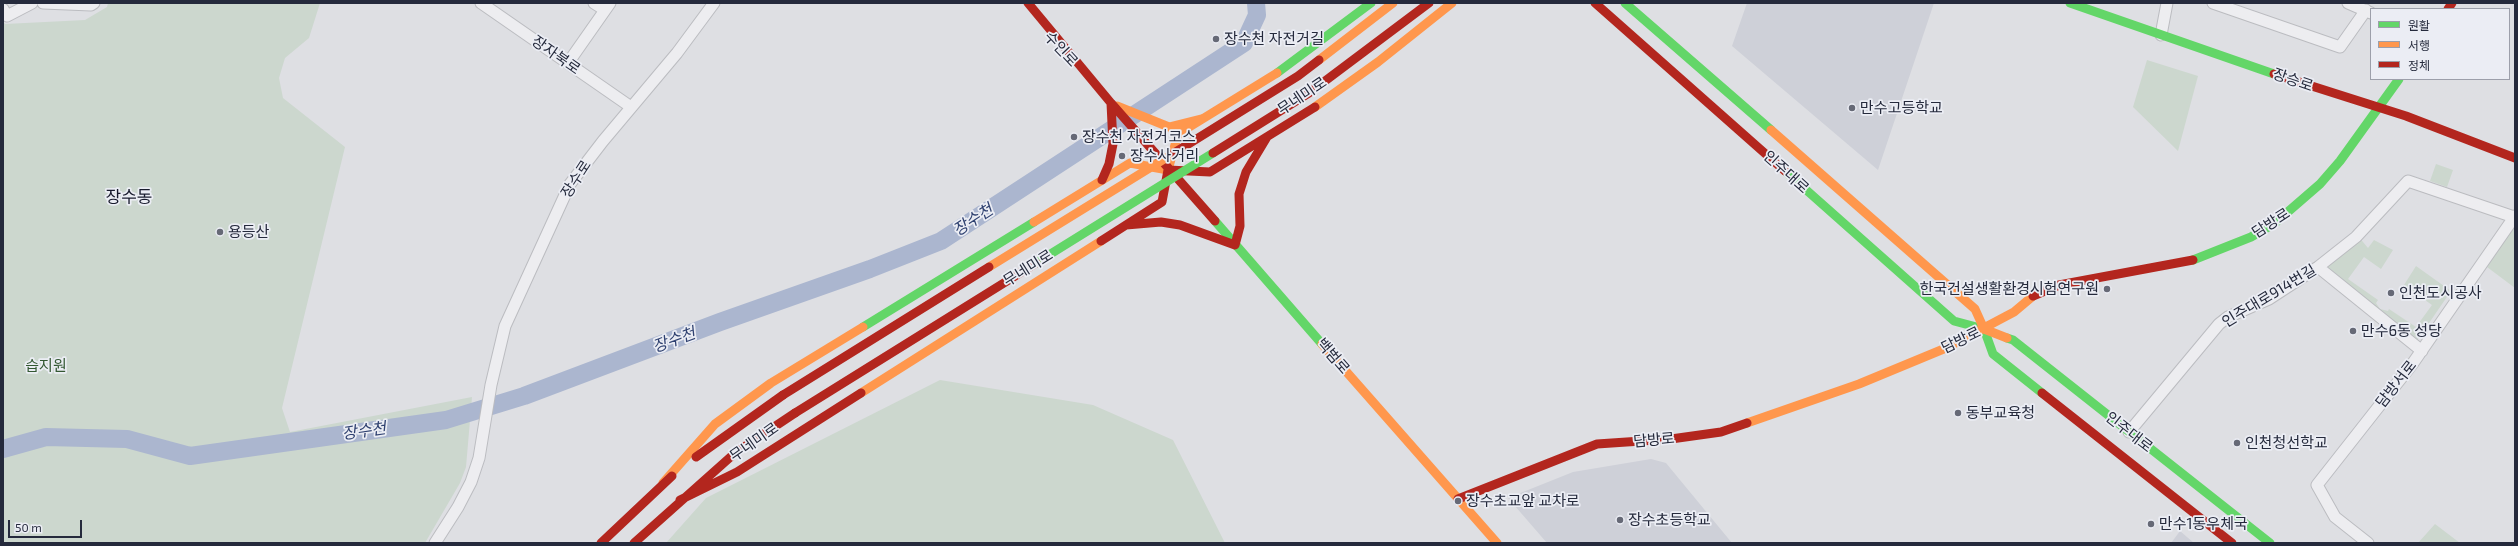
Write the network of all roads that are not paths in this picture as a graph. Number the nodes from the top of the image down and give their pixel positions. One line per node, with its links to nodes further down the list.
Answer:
1 (32, 3): 20 (street)
2 (43, 3): 3 (street)
3 (94, 3)
4 (482, 3): 23 (street, 장자북로)
5 (594, 3): 19 (street)
6 (714, 3): 27 (street, 장수로)
7 (1018, 3): 25 (main road, 수인로)
8 (1028, 3): 25 (main road, 수인로)
9 (1371, 3): 29 (main road)
10 (1393, 3): 41 (main road, 무네미로, bridge)
11 (1429, 3): 43 (main road, 무네미로, bridge)
12 (1452, 3): 30 (main road)
13 (1595, 3): 38 (main road, 인주대로)
14 (1624, 3): 38 (main road, 인주대로)
15 (2070, 3): 22 (main road, 장승로)
16 (2167, 3): 22 (street)
17 (2213, 3): 21 (street)
18 (2348, 3): 21 (street)
19 (608, 7): 23 (street)
20 (3, 9)
21 (2368, 11)
22 (2162, 35): 28 (main road, 장승로)
23 (568, 63): 27 (street, 장자북로)
24 (2398, 80): 28 (main road, 담방로)
25 (1104, 95): 26 (main road, 수인로)
26 (1111, 104): 29 (main road); 32 (main road, 수인로); 33 (main road)
27 (631, 107): 44 (street, 장수로)
28 (2378, 108): 31 (main road, 장승로); 38 (main road, 담방로)
29 (1201, 119): 32 (main road)
30 (1267, 137): 32 (main road); 36 (main road)
31 (2515, 158)
32 (1168, 170): 33 (main road); 35 (main road); 36 (main road, 백범로)
33 (1102, 180): 41 (main road)
34 (2515, 216): 37 (street, 인주대로914번길); 39 (street, 담방서로)
35 (1126, 225): 36 (main road); 43 (main road)
36 (1235, 245): 42 (main road, 백범로)
37 (2318, 267): 39 (street); 40 (street, 인주대로914번길)
38 (1984, 329): 40 (main road, 인주대로); 42 (main road, 담방로); 48 (main road, 인주대로)
39 (2422, 351): 50 (street, 담방서로)
40 (2129, 432): 49 (main road, 인주대로)
41 (664, 483): 45 (main road, 무네미로)
42 (1458, 499): 47 (main road, 백범로)
43 (680, 500): 46 (main road, 무네미로)
44 (435, 543)
45 (602, 543)
46 (634, 543)
47 (1497, 543)
48 (2232, 543)
49 (2270, 543)
50 (2368, 543)

